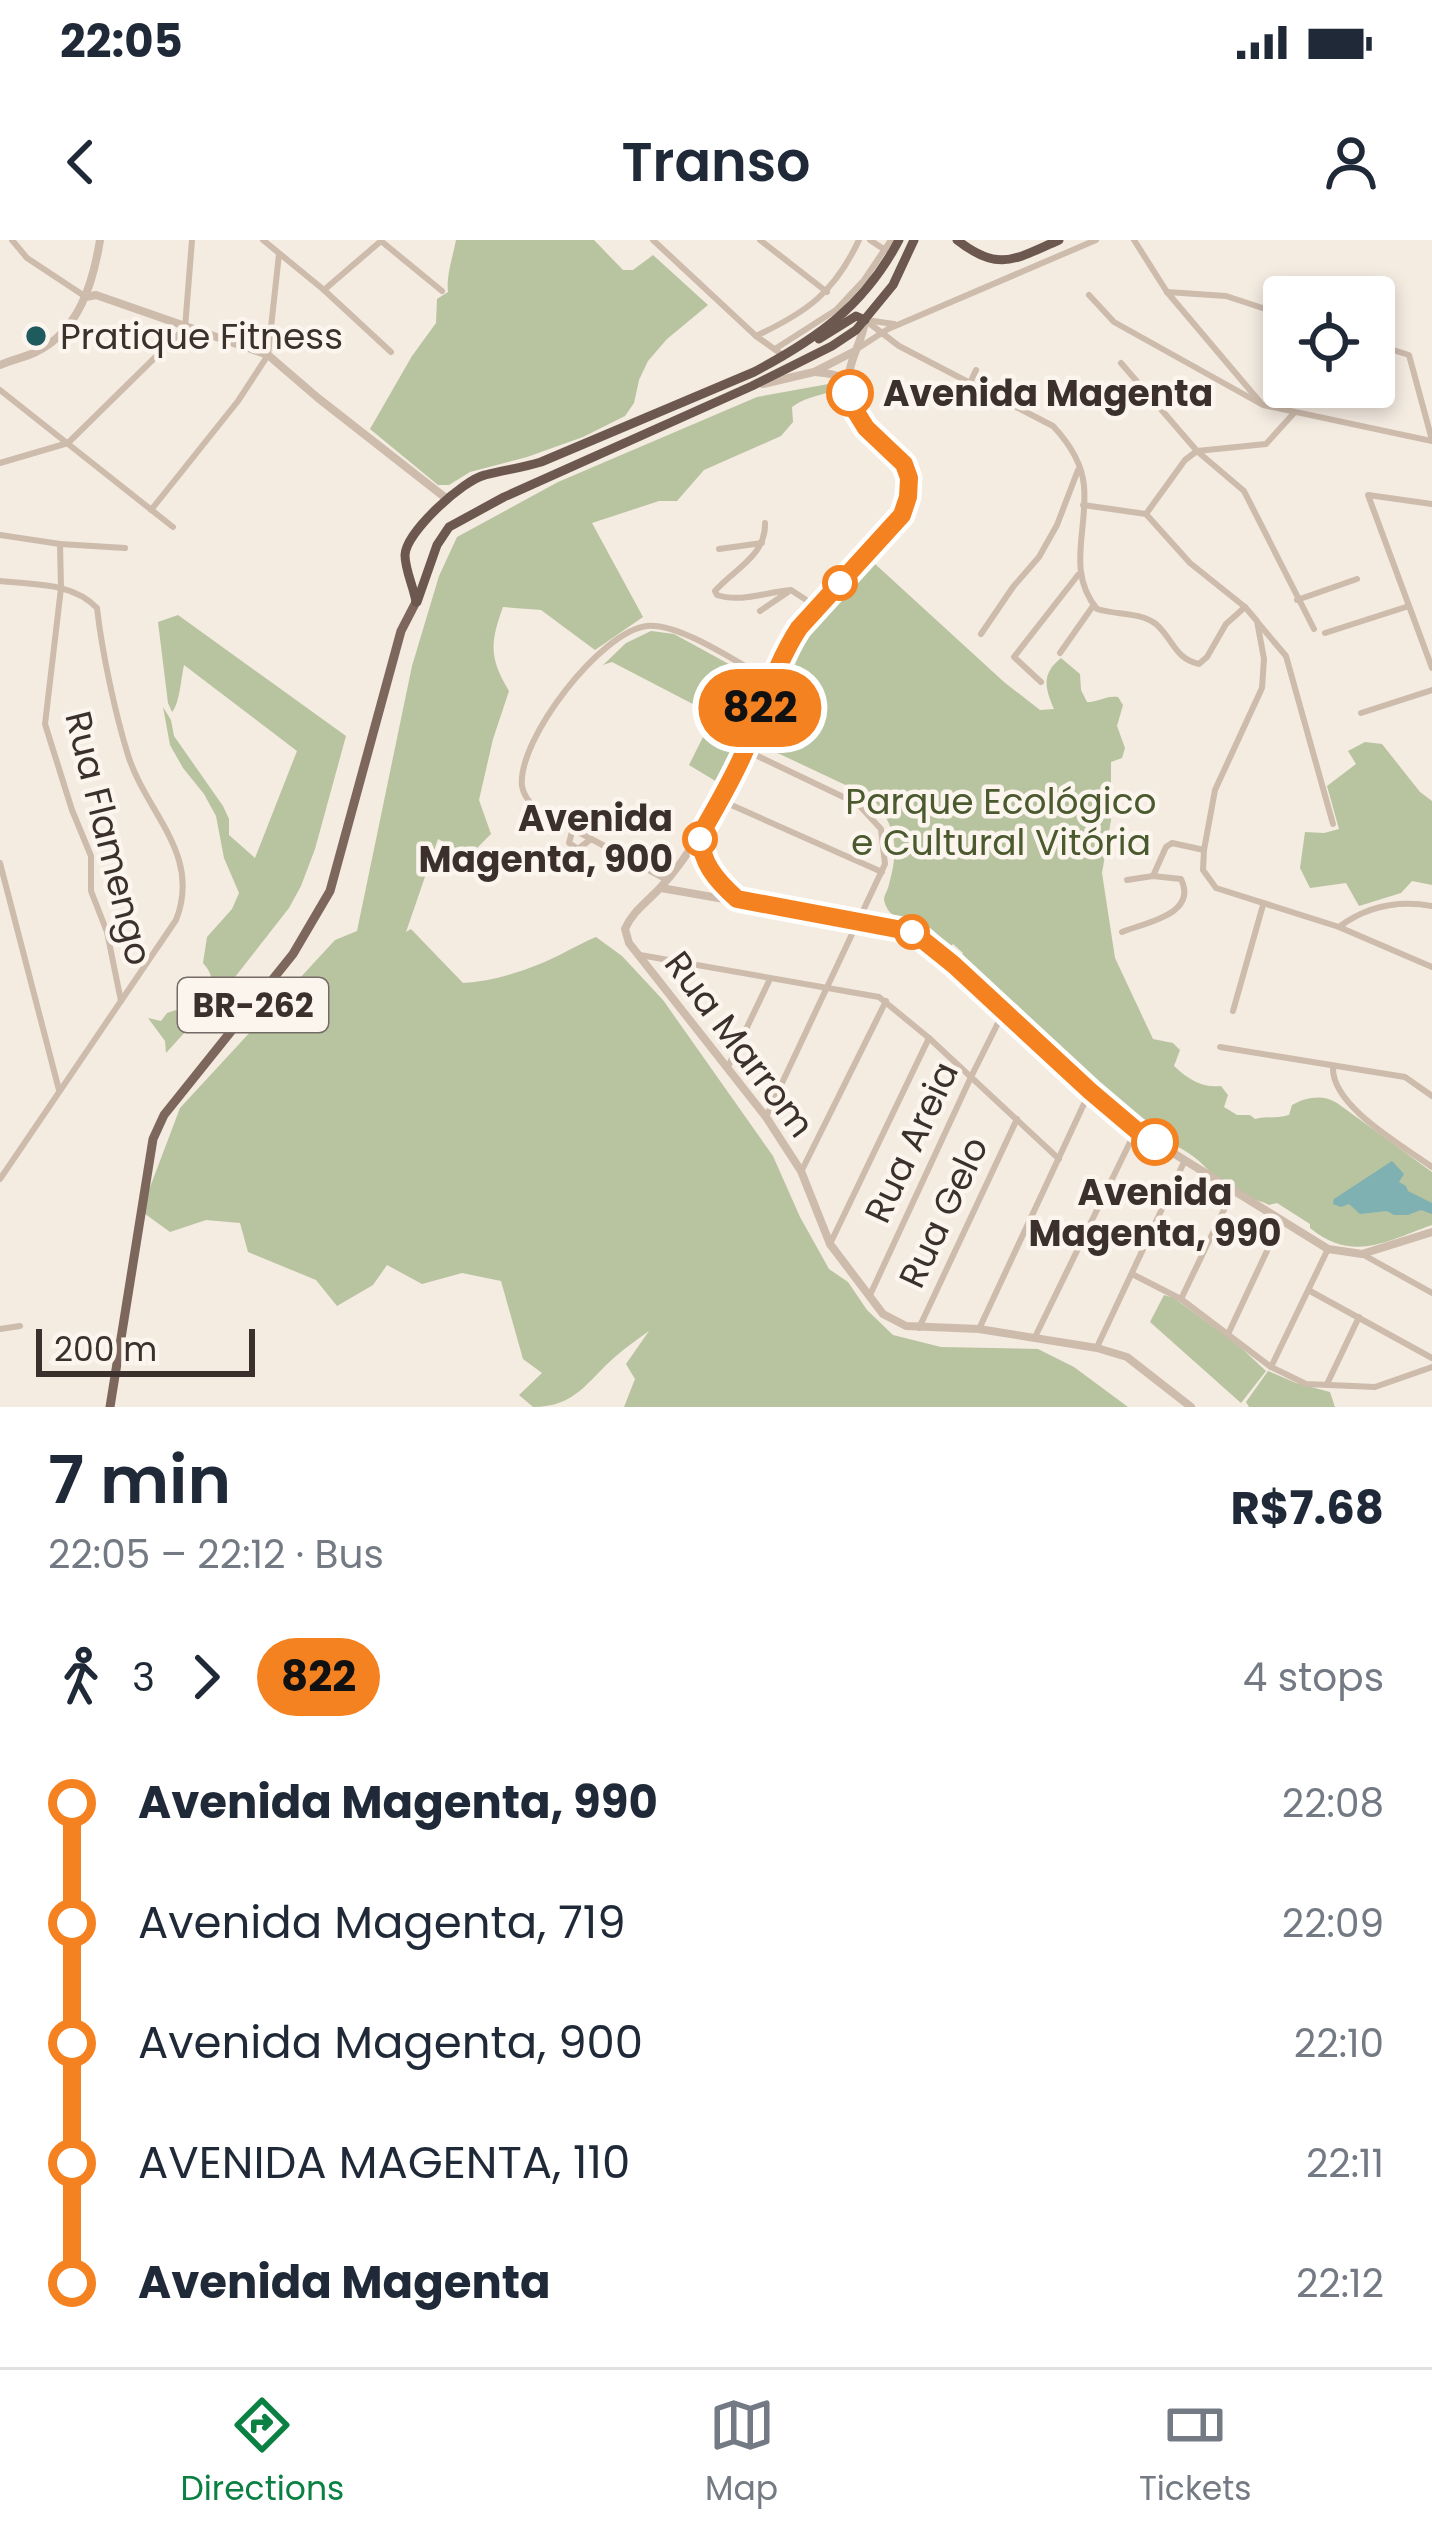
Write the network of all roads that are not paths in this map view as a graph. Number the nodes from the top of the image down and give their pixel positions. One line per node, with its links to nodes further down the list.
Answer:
1 (13, 240): 23 (street)
2 (100, 240): 23 (street)
3 (192, 240): 27 (street)
4 (382, 240): 18 (street); 19 (street)
5 (653, 240): 29 (street)
6 (760, 240): 20 (street)
7 (859, 240): 20 (street)
8 (870, 240): 16 (street)
9 (895, 240): 16 (street); 33 (highway, BR-262)
10 (914, 240): 24 (highway)
11 (957, 240): 12 (highway)
12 (1059, 240)
13 (1096, 240): 28 (street)
14 (1134, 240): 21 (street)
15 (267, 241): 17 (street)
16 (885, 250): 33 (street)
17 (280, 254): 18 (street); 34 (street)
18 (324, 290): 32 (street)
19 (442, 291)
20 (827, 292): 29 (street)
21 (1167, 292): 25 (street); 43 (street)
22 (1089, 295): 43 (street)
23 (86, 297): 27 (street); 36 (street)
24 (875, 307): 26 (highway); 28 (highway)
25 (1263, 308)
26 (865, 320): 28 (street); 30 (street); 33 (highway); 40 (highway)
27 (185, 328): 34 (street); 47 (street)
28 (882, 328): 30 (street); 39 (street)
29 (756, 336): 33 (street)
30 (856, 350): 38 (street); 41 (street)
31 (1395, 351): 46 (street)
32 (391, 352)
33 (784, 352): 51 (highway, BR-262)
34 (268, 355): 51 (street); 54 (street)
35 (1121, 363): 48 (street)
36 (0, 364)
37 (976, 370): 39 (street)
38 (814, 372): 40 (street); 41 (street)
39 (970, 383): 50 (street)
40 (752, 386): 59 (highway)
41 (848, 386): 73 (street)
42 (0, 390): 47 (street)
43 (1263, 405)
44 (1275, 408): 45 (street)
45 (1294, 413): 46 (street); 48 (street)
46 (1432, 441)
47 (68, 443): 49 (street); 54 (street)
48 (1197, 451): 55 (street); 69 (street)
49 (0, 463)
50 (1079, 467): 53 (street); 79 (street)
51 (447, 499): 59 (highway, BR-262)
52 (1432, 504): 72 (street)
53 (1083, 505): 55 (street); 64 (street)
54 (151, 510): 57 (street)
55 (1146, 514): 74 (street)
56 (765, 523): 60 (street)
57 (173, 527)
58 (0, 535): 61 (street)
59 (425, 541): 70 (highway, BR-262); 70 (highway, BR-262)
60 (762, 543): 63 (street); 68 (street)
61 (60, 544): 62 (street); 67 (street, Rua Flamengo)
62 (125, 548)
63 (719, 549)
64 (1080, 572): 71 (street); 85 (street)
65 (1358, 579): 69 (street)
66 (0, 581): 67 (street)
67 (61, 588): 112 (street, Rua Flamengo); 112 (street)
68 (791, 590): 73 (street); 75 (street)
69 (1298, 600): 77 (street)
70 (416, 602): 154 (main road, BR-262)
71 (1093, 606): 74 (street); 80 (street)
72 (1409, 606): 78 (street); 83 (street)
73 (817, 607): 84 (street)
74 (1245, 607): 76 (street)
75 (760, 611)
76 (1257, 621): 90 (street); 94 (street)
77 (1314, 629)
78 (1325, 633)
79 (982, 634)
80 (1060, 652)
81 (590, 661): 82 (street); 84 (street); 91 (street)
82 (576, 662)
83 (1432, 668)
84 (772, 682): 88 (street)
85 (1041, 682)
86 (1432, 690): 87 (street)
87 (1361, 713)
88 (745, 750): 89 (street); 96 (street)
89 (719, 800): 92 (street); 96 (street)
90 (1333, 824)
91 (573, 829): 93 (street); 93 (street)
92 (702, 832): 99 (street); 100 (street)
93 (591, 839): 99 (street)
94 (1204, 850): 97 (street); 103 (street)
95 (0, 863): 121 (street)
96 (882, 872): 105 (street)
97 (1153, 876): 98 (street); 107 (street)
98 (1127, 880)
99 (664, 884): 101 (street); 108 (street)
100 (722, 885): 101 (street); 102 (street)
101 (713, 896): 102 (street)
102 (737, 899): 105 (street)
103 (1263, 904): 106 (street); 115 (street)
104 (1432, 905): 106 (street)
105 (857, 922): 111 (street); 114 (street)
106 (1339, 927): 109 (street)
107 (1122, 932)
108 (640, 955): 110 (street); 119 (street, Rua Marrom)
109 (1432, 967)
110 (770, 979): 111 (street); 119 (street)
111 (828, 988): 113 (street); 124 (street)
112 (121, 1001): 121 (street)
113 (886, 1001): 116 (street); 130 (street)
114 (1004, 1011): 120 (street, Rua Areia); 122 (street)
115 (1233, 1012)
116 (929, 1038): 120 (street); 135 (street)
117 (1220, 1047): 118 (street)
118 (1334, 1067): 123 (street); 129 (street)
119 (727, 1069): 124 (street, Rua Marrom)
120 (970, 1077): 125 (street); 141 (street, Rua Areia)
121 (58, 1090): 131 (street)
122 (1090, 1091): 126 (street); 127 (street)
123 (1432, 1096)
124 (766, 1117): 130 (street, Rua Marrom)
125 (1017, 1119): 127 (street); 145 (street, Rua Gelo)
126 (1136, 1130): 128 (street); 149 (street)
127 (1059, 1159): 147 (street)
128 (1185, 1160): 132 (street); 138 (street)
129 (1432, 1167)
130 (801, 1171): 135 (street, Rua Marrom)
131 (0, 1179)
132 (1232, 1191): 133 (street); 142 (street)
133 (1281, 1221): 136 (street); 148 (street)
134 (1432, 1232): 137 (street)
135 (830, 1244): 141 (street, Rua Marrom)
136 (1328, 1249): 137 (street); 139 (street)
137 (1362, 1254): 140 (street)
138 (1132, 1274): 142 (street); 150 (street)
139 (1310, 1291): 143 (street); 152 (street)
140 (1432, 1293)
141 (869, 1297): 145 (street, Rua Marrom)
142 (1181, 1299): 148 (street)
143 (1359, 1317): 151 (street); 153 (street)
144 (20, 1326): 146 (street)
145 (919, 1328): 147 (street)
146 (0, 1329)
147 (979, 1329): 149 (street)
148 (1229, 1333): 152 (street)
149 (1035, 1337): 150 (street)
150 (1097, 1348): 155 (street)
151 (1432, 1363): 153 (street)
152 (1271, 1367): 153 (street)
153 (1327, 1386)
154 (110, 1407)
155 (1191, 1407)

